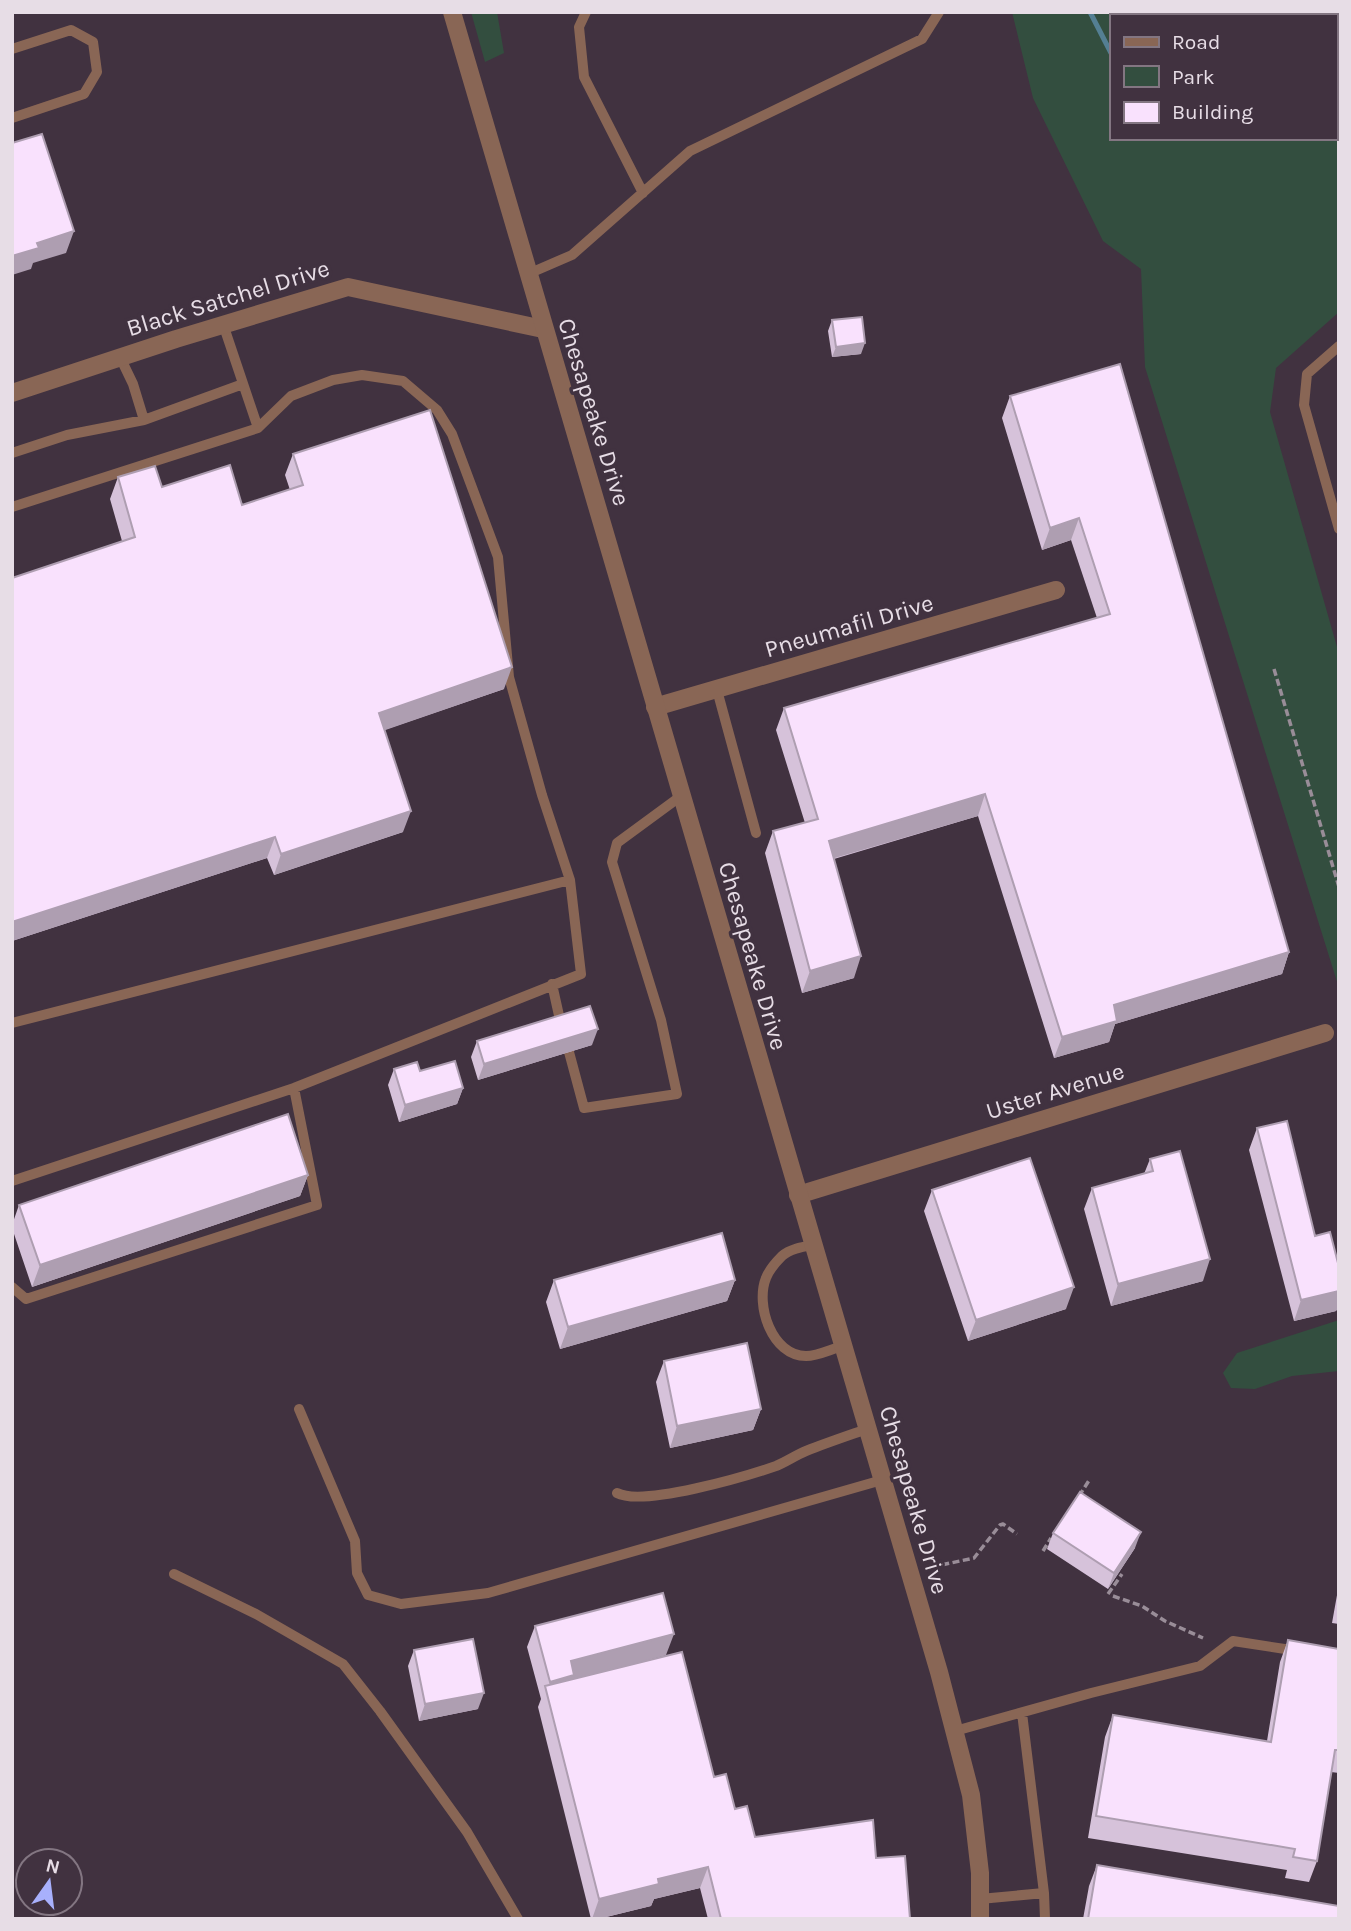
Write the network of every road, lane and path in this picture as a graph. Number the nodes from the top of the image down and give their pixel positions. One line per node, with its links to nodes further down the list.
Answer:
1 (452, 12): 7 (street, Chesapeake Drive)
2 (586, 12): 6 (lane)
3 (939, 12): 6 (lane)
4 (12, 49): 5 (lane)
5 (12, 118)
6 (643, 193): 7 (lane)
7 (528, 274): 9 (street, Chesapeake Drive)
8 (223, 324): 9 (street, Black Satchel Drive); 11 (street, Black Satchel Drive); 12 (lane)
9 (543, 329): 22 (street, Chesapeake Drive)
10 (1339, 346): 18 (lane)
11 (120, 357): 13 (street, Black Satchel Drive); 14 (lane)
12 (243, 384): 14 (lane); 15 (lane)
13 (12, 393)
14 (144, 419): 16 (lane)
15 (258, 428): 17 (lane); 25 (lane)
16 (12, 453)
17 (12, 507)
18 (1339, 529)
19 (1056, 590): 21 (street, Pneumafil Drive)
20 (1274, 668): 26 (path)
21 (717, 690): 22 (street, Pneumafil Drive); 24 (lane)
22 (655, 707): 23 (street, Chesapeake Drive)
23 (681, 796): 31 (lane); 34 (street, Chesapeake Drive)
24 (756, 833)
25 (569, 880): 27 (lane); 28 (lane)
26 (1339, 887)
27 (552, 984): 29 (lane); 32 (lane)
28 (12, 1023)
29 (562, 1029)
30 (1325, 1033): 34 (street, Uster Avenue)
31 (569, 1052)
32 (294, 1088): 33 (lane); 36 (lane)
33 (12, 1181)
34 (798, 1195): 35 (street, Chesapeake Drive)
35 (813, 1244): 37 (street, Chesapeake Drive); 37 (lane)
36 (12, 1287)
37 (843, 1346): 39 (street, Chesapeake Drive)
38 (299, 1409): 41 (lane)
39 (867, 1429): 41 (street, Chesapeake Drive); 42 (lane)
40 (1090, 1479): 43 (path)
41 (882, 1480): 53 (street, Chesapeake Drive)
42 (617, 1493)
43 (1076, 1500)
44 (1056, 1530): 46 (path)
45 (1017, 1534): 47 (path)
46 (1043, 1551)
47 (932, 1567)
48 (174, 1574): 56 (lane)
49 (1122, 1574): 50 (path)
50 (1202, 1638)
51 (1312, 1653): 52 (lane)
52 (1021, 1713): 53 (lane); 54 (lane)
53 (955, 1731): 55 (street, Chesapeake Drive)
54 (1044, 1893): 55 (lane); 58 (lane)
55 (980, 1899): 57 (street, Chesapeake Drive)
56 (518, 1919)
57 (980, 1919)
58 (1045, 1919)

